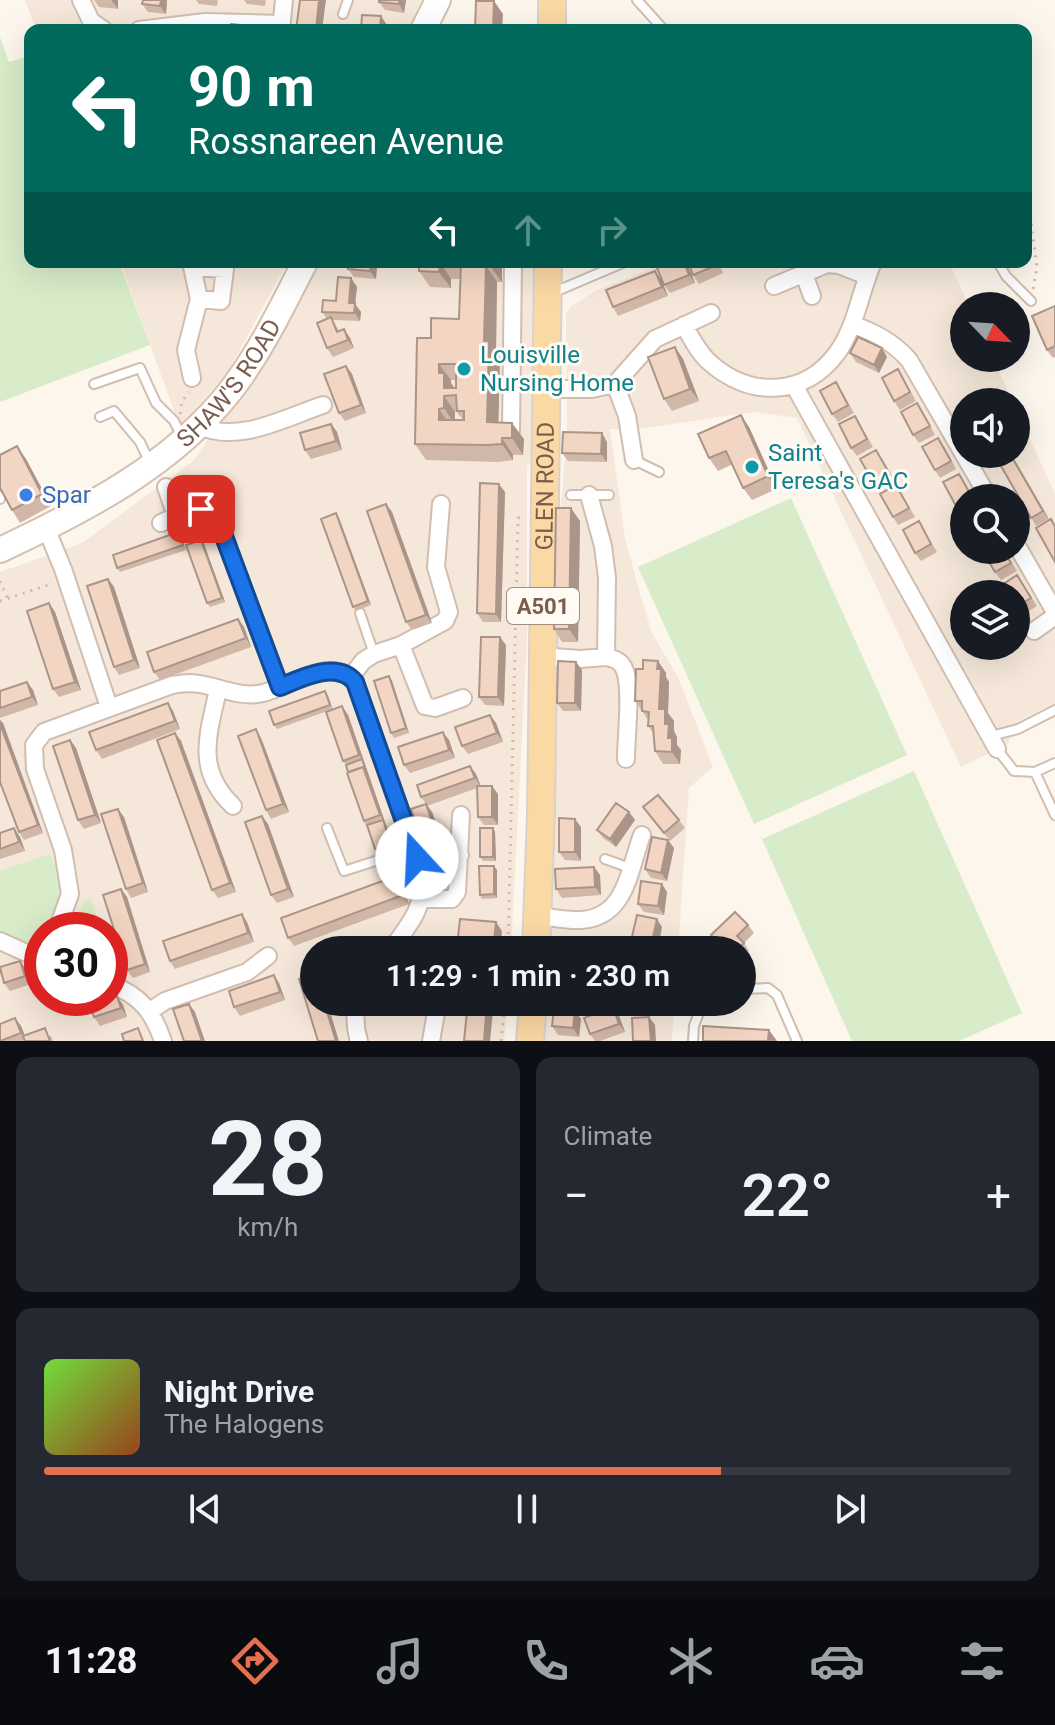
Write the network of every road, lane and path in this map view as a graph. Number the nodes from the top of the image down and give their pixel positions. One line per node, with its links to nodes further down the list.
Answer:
1 (81, 0): 8 (street)
2 (284, 0): 11 (street)
3 (348, 0): 7 (lane)
4 (438, 0): 12 (street)
5 (552, 0): 13 (main road)
6 (637, 0): 14 (lane)
7 (343, 14)
8 (95, 24)
9 (188, 24): 10 (street)
10 (236, 24)
11 (282, 24)
12 (426, 24)
13 (552, 24)
14 (659, 24)
15 (1032, 229): 30 (path)
16 (193, 268): 29 (street)
17 (218, 268): 29 (street)
18 (302, 268): 42 (street, SHAW'S ROAD)
19 (513, 268): 41 (street)
20 (548, 268): 27 (main road, GLEN ROAD / A501)
21 (611, 268): 27 (lane)
22 (818, 268): 25 (street)
23 (1001, 268): 30 (lane)
24 (870, 269): 32 (street)
25 (804, 274): 26 (street); 28 (street)
26 (774, 286)
27 (548, 295): 38 (main road, GLEN ROAD / A501)
28 (812, 296)
29 (199, 299): 34 (street)
30 (1031, 301)
31 (711, 313): 33 (street)
32 (852, 324): 37 (street); 46 (street)
33 (684, 325): 36 (street); 37 (street)
34 (192, 378): 42 (path)
35 (94, 384): 42 (lane)
36 (615, 384): 38 (street); 43 (street)
37 (795, 387): 73 (street)
38 (547, 389): 65 (main road, GLEN ROAD / A501)
39 (323, 405): 42 (street)
40 (100, 417): 44 (lane)
41 (511, 431)
42 (191, 433): 44 (street, SHAW'S ROAD)
43 (634, 460): 45 (lane)
44 (151, 466): 53 (street, SHAW'S ROAD)
45 (659, 472)
46 (981, 484)
47 (166, 487): 68 (street)
48 (571, 495): 49 (lane)
49 (589, 495): 50 (lane); 66 (street)
50 (609, 495)
51 (441, 504): 63 (street)
52 (518, 518): 91 (path)
53 (46, 528): 54 (street, SHAW'S ROAD); 56 (street)
54 (0, 550)
55 (1027, 564): 61 (street)
56 (66, 579): 58 (path); 71 (street)
57 (0, 581): 58 (path)
58 (8, 599): 59 (path)
59 (0, 601)
60 (360, 613): 64 (lane)
61 (1055, 614): 62 (street)
62 (1034, 631)
63 (401, 645): 64 (street); 70 (street)
64 (374, 654): 67 (street)
65 (541, 656): 66 (street); 89 (main road, GLEN ROAD / A501)
66 (606, 657): 74 (street)
67 (351, 677): 68 (street); 82 (street)
68 (280, 687): 69 (street)
69 (218, 690): 71 (street); 77 (street)
70 (463, 698)
71 (109, 707): 88 (street)
72 (1055, 710): 73 (lane)
73 (993, 743): 76 (lane)
74 (626, 759)
75 (1055, 763): 76 (lane)
76 (1035, 772): 79 (lane)
77 (233, 806)
78 (461, 815): 84 (street)
79 (1055, 815)
80 (327, 828): 82 (lane)
81 (642, 835): 86 (street)
82 (414, 849): 87 (street)
83 (438, 853): 84 (street)
84 (460, 855): 87 (street)
85 (605, 859): 86 (lane)
86 (630, 868): 89 (street)
87 (421, 899): 90 (street)
88 (64, 912)
89 (537, 916): 92 (main road, GLEN ROAD / A501)
90 (401, 936)
91 (508, 936)
92 (536, 936)
93 (0, 941): 94 (street)
94 (24, 952)
95 (268, 956): 98 (street)
96 (756, 988): 110 (lane)
97 (128, 992): 98 (street)
98 (150, 1011): 104 (street)
99 (357, 1016): 105 (street)
100 (435, 1016): 106 (street)
101 (504, 1016): 107 (path)
102 (532, 1016): 108 (main road)
103 (697, 1016): 109 (lane)
104 (163, 1041)
105 (359, 1041)
106 (431, 1041)
107 (501, 1041)
108 (530, 1041)
109 (693, 1041)
110 (797, 1041)

